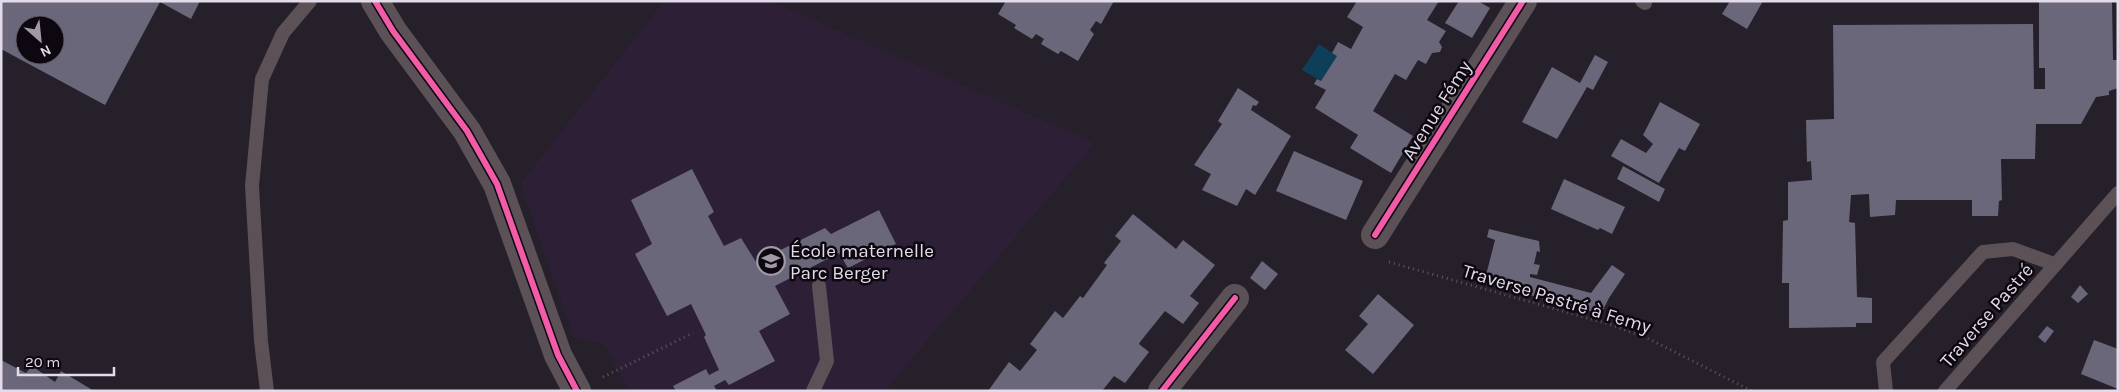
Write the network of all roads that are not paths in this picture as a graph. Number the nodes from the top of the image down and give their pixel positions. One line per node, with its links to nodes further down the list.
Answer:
1 (310, 1): 9 (lane)
2 (375, 1): 10 (street)
3 (1523, 1): 5 (street, Avenue Fémy)
4 (2118, 193): 6 (lane, Traverse Pastré)
5 (1375, 235)
6 (2054, 264): 13 (lane, Traverse Pastré); 14 (lane, Traverse Pastré)
7 (819, 286): 11 (lane)
8 (1235, 298): 12 (street)
9 (267, 391)
10 (577, 391)
11 (813, 391)
12 (1162, 391)
13 (1886, 391)
14 (1946, 391)

